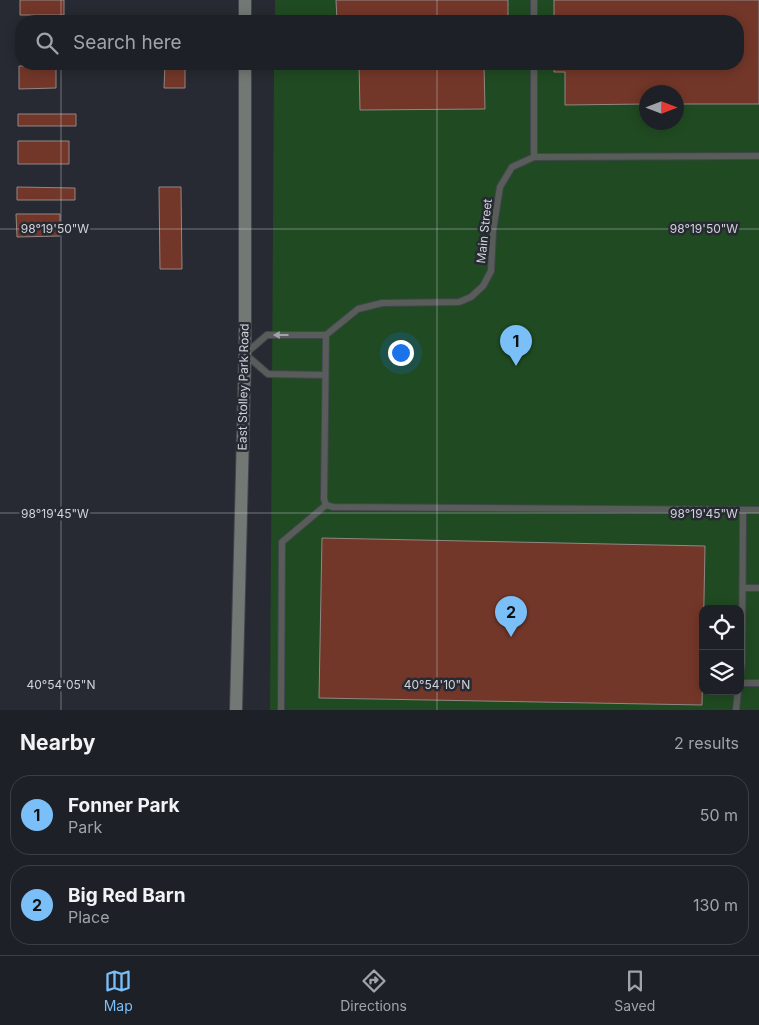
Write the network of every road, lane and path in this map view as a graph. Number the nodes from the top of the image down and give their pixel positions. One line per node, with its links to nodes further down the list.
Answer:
1 (244, 0): 3 (street)
2 (534, 0): 4 (lane)
3 (244, 15)
4 (534, 15)
5 (244, 70): 10 (street, East Stolley Park Road)
6 (534, 70): 8 (lane)
7 (759, 156): 8 (lane, Main Street)
8 (534, 157): 9 (lane, Main Street)
9 (326, 335): 10 (lane, one-way to 10); 11 (lane)
10 (244, 354): 11 (lane); 21 (street, East Stolley Park Road)
11 (325, 375): 12 (lane)
12 (326, 504): 14 (lane); 22 (lane)
13 (759, 510): 14 (lane)
14 (743, 511): 15 (lane)
15 (742, 588): 16 (lane); 17 (lane)
16 (759, 588)
17 (742, 650)
18 (744, 683): 19 (lane)
19 (759, 683)
20 (738, 695): 23 (lane)
21 (236, 710)
22 (281, 710)
23 (736, 710)

